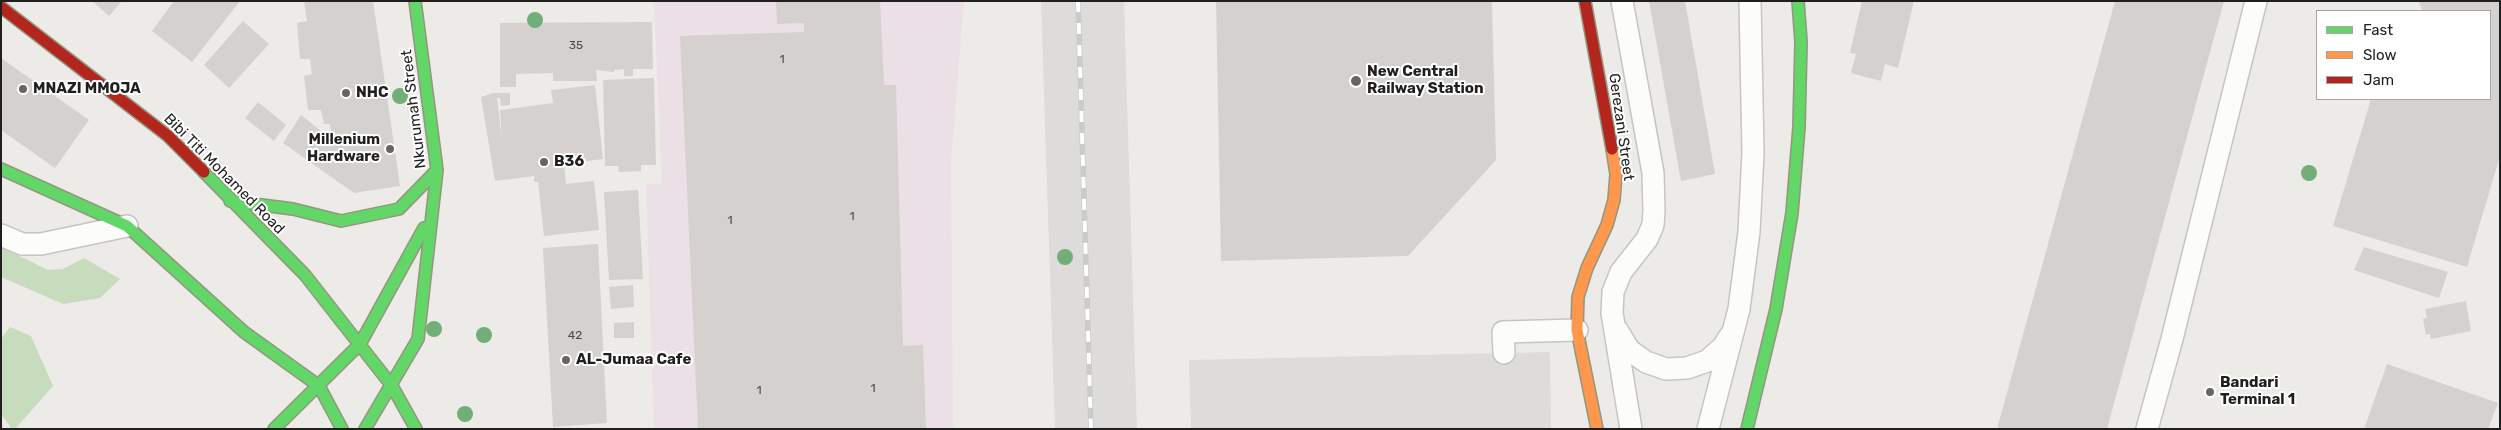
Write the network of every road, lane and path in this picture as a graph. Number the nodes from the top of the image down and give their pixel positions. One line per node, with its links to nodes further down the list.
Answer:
1 (415, 1): 9 (main road, Nkurumah Street)
2 (1585, 1): 15 (main road, Gerezani Street)
3 (1622, 1): 14 (lane)
4 (1750, 1): 16 (lane)
5 (1798, 1): 28 (main road)
6 (2256, 1): 29 (lane)
7 (1, 8): 10 (main road, Bibi Titi Mohamed Road)
8 (1, 169): 12 (main road)
9 (437, 170): 10 (main road); 11 (main road, Nkurumah Street)
10 (230, 201): 17 (main road, Bibi Titi Mohamed Road)
11 (431, 214): 17 (main road, Nkurumah Street); 20 (main road, Nkurumah Street)
12 (128, 226): 13 (lane); 19 (main road)
13 (1, 235)
14 (1612, 312): 16 (lane); 26 (lane)
15 (1577, 330): 18 (lane); 25 (main road, Gerezani Street)
16 (1734, 330): 27 (lane)
17 (360, 344): 19 (main road, Nkurumah Street); 20 (main road, Bibi Titi Mohamed Road)
18 (1504, 353)
19 (319, 386): 21 (main road, Nkurumah Street); 22 (main road)
20 (392, 386): 23 (main road, Nkurumah Street); 24 (main road, Bibi Titi Mohamed Road)
21 (274, 429)
22 (342, 429)
23 (365, 429)
24 (416, 429)
25 (1597, 429)
26 (1631, 429)
27 (1708, 429)
28 (1747, 429)
29 (2147, 429)

